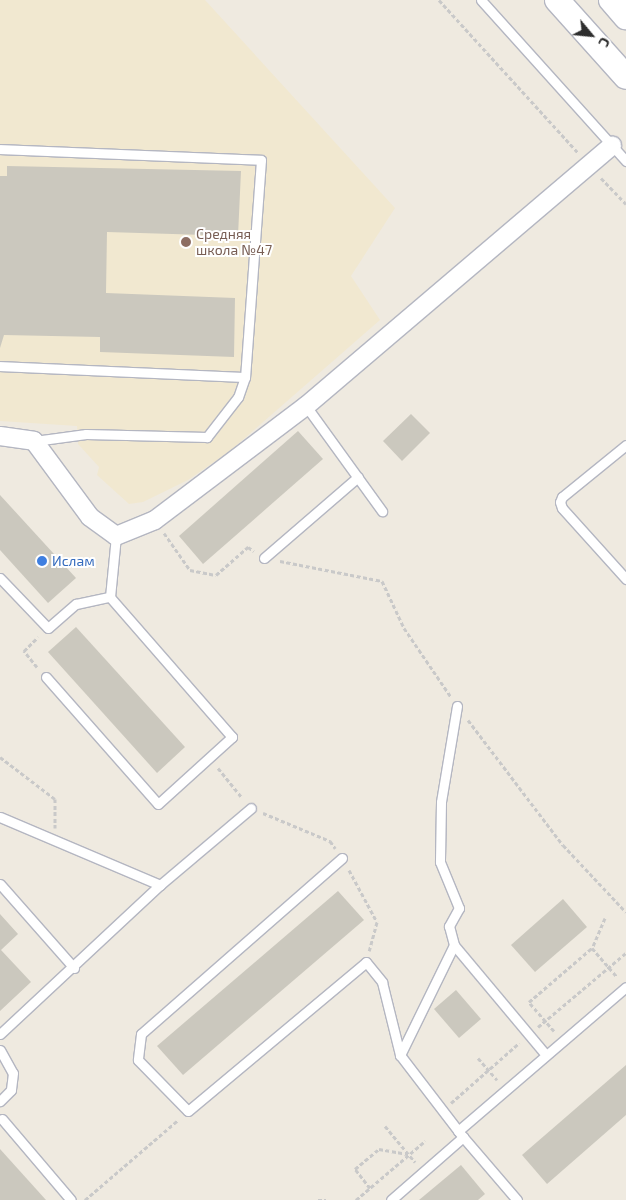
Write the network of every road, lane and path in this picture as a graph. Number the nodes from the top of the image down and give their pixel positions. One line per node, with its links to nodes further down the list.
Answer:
1 (439, 0): 10 (path)
2 (481, 0): 7 (lane)
3 (557, 0): 6 (street)
4 (611, 0): 5 (street)
5 (626, 16)
6 (626, 78)
7 (612, 146): 9 (lane); 10 (street)
8 (0, 149): 13 (lane)
9 (626, 161)
10 (590, 166): 11 (path); 14 (street)
11 (626, 204)
12 (0, 366): 13 (lane)
13 (245, 376): 16 (lane)
14 (306, 406): 18 (lane); 20 (street)
15 (0, 436): 16 (street)
16 (34, 441): 21 (street)
17 (626, 445): 24 (lane)
18 (358, 478): 19 (lane); 22 (lane)
19 (382, 511)
20 (156, 520): 21 (street); 22 (path)
21 (116, 536): 25 (lane)
22 (264, 558): 28 (path)
23 (0, 578): 26 (lane)
24 (626, 579)
25 (110, 597): 26 (lane); 30 (lane)
26 (48, 628): 27 (path)
27 (46, 677): 30 (lane)
28 (457, 706): 37 (path); 39 (lane)
29 (0, 757): 33 (path)
30 (209, 758): 31 (path)
31 (251, 808): 36 (lane)
32 (0, 817): 33 (lane)
33 (54, 838): 36 (lane)
34 (342, 858): 57 (lane)
35 (0, 884): 43 (lane)
36 (160, 885): 43 (lane)
37 (626, 912)
38 (605, 918): 40 (path)
39 (454, 945): 47 (lane); 50 (lane)
40 (592, 948): 42 (path); 45 (path)
41 (626, 953): 42 (path)
42 (609, 967): 44 (path); 45 (path)
43 (74, 968): 46 (lane)
44 (626, 987): 48 (lane)
45 (545, 1021): 47 (path); 48 (path)
46 (0, 1034)
47 (529, 1035): 51 (lane); 53 (path)
48 (563, 1041): 51 (lane)
49 (0, 1050): 55 (lane)
50 (400, 1055): 56 (lane); 57 (lane)
51 (546, 1055): 54 (lane)
52 (478, 1058): 53 (path)
53 (488, 1070): 54 (path); 56 (path)
54 (506, 1090): 60 (lane)
55 (0, 1101)
56 (443, 1110): 60 (lane)
57 (188, 1111): 65 (path)
58 (2, 1119): 64 (lane)
59 (385, 1126): 62 (path)
60 (461, 1134): 69 (lane); 70 (lane)
61 (424, 1141): 62 (path)
62 (409, 1154): 63 (path); 63 (path)
63 (370, 1188): 68 (path)
64 (71, 1200)
65 (85, 1200)
66 (318, 1200): 67 (path)
67 (326, 1200)
68 (356, 1200)
69 (391, 1200)
70 (517, 1200)

